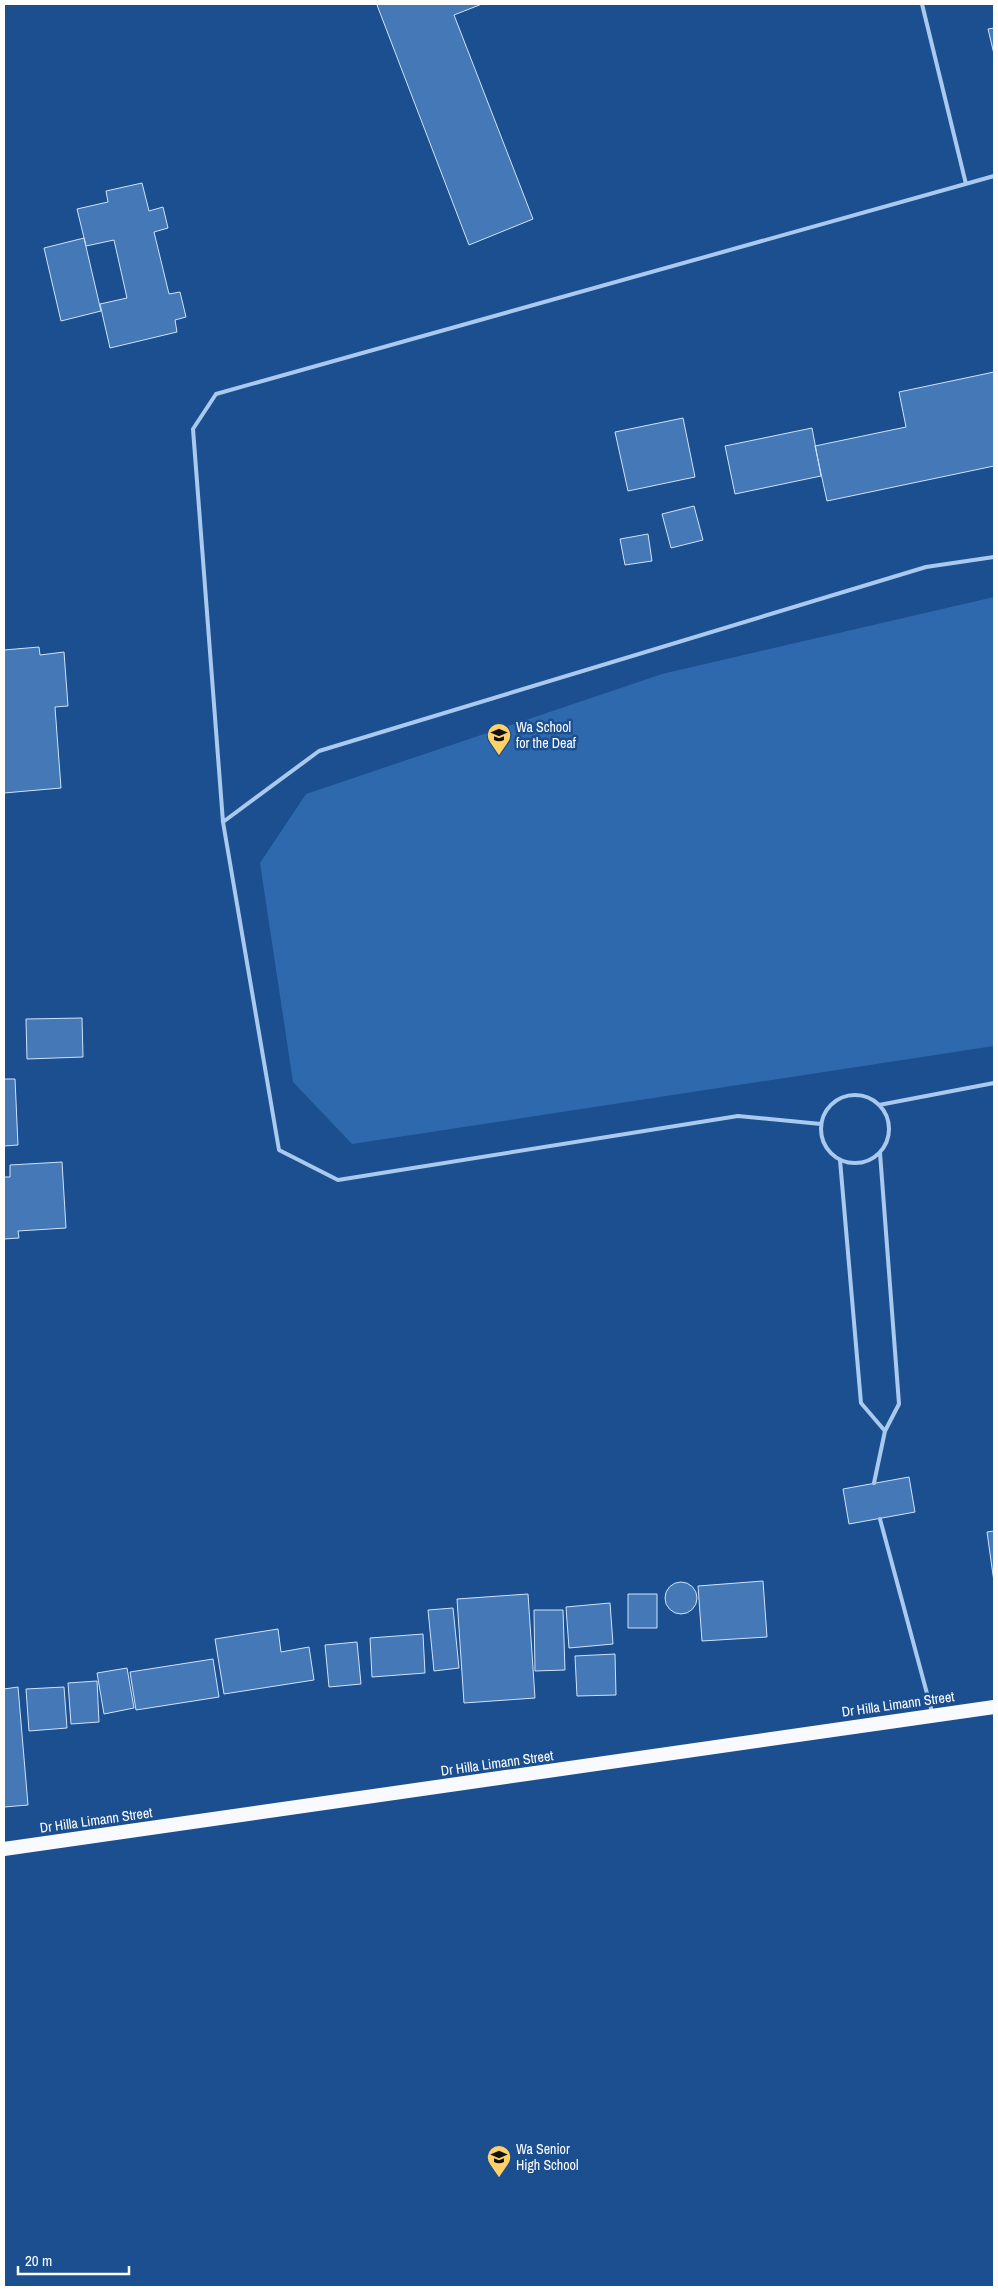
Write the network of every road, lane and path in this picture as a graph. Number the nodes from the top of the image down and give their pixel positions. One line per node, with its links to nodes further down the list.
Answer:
1 (922, 4): 3 (lane)
2 (994, 176): 3 (lane)
3 (966, 184): 5 (lane)
4 (994, 557): 5 (lane)
5 (223, 822): 8 (lane)
6 (994, 1083): 7 (lane)
7 (880, 1105): 8 (lane); 9 (lane)
8 (822, 1124): 10 (lane)
9 (880, 1153): 10 (lane); 11 (lane)
10 (840, 1160): 11 (lane)
11 (884, 1431): 12 (lane)
12 (874, 1483)
13 (880, 1519): 15 (lane)
14 (994, 1707): 15 (highway, Dr Hilla Limann Street)
15 (932, 1715): 16 (highway, Dr Hilla Limann Street)
16 (4, 1849)

